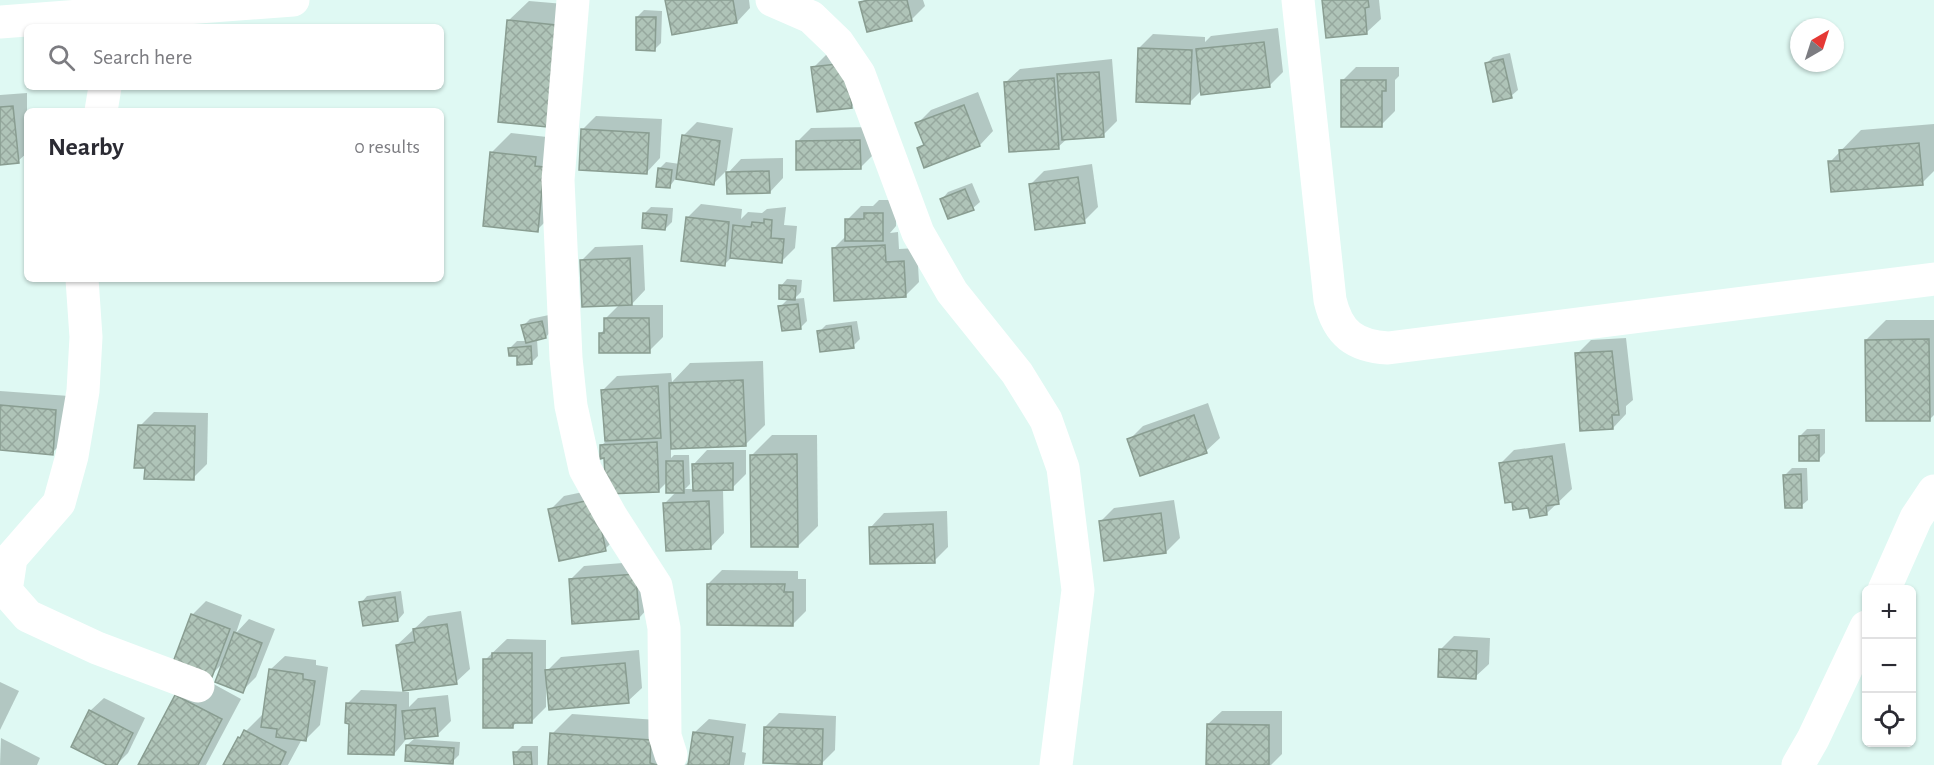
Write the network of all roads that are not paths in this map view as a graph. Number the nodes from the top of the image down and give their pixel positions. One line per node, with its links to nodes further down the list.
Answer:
1 (293, 0): 6 (street)
2 (573, 0): 15 (street)
3 (772, 0): 16 (street)
4 (1298, 0): 9 (street)
5 (16, 14): 6 (street)
6 (105, 21)
7 (104, 90): 8 (street)
8 (102, 108)
9 (1934, 279)
10 (82, 282): 14 (street)
11 (1934, 491): 12 (street)
12 (1886, 585)
13 (1862, 635): 17 (street)
14 (198, 686)
15 (671, 755)
16 (1056, 765)
17 (1798, 765)

